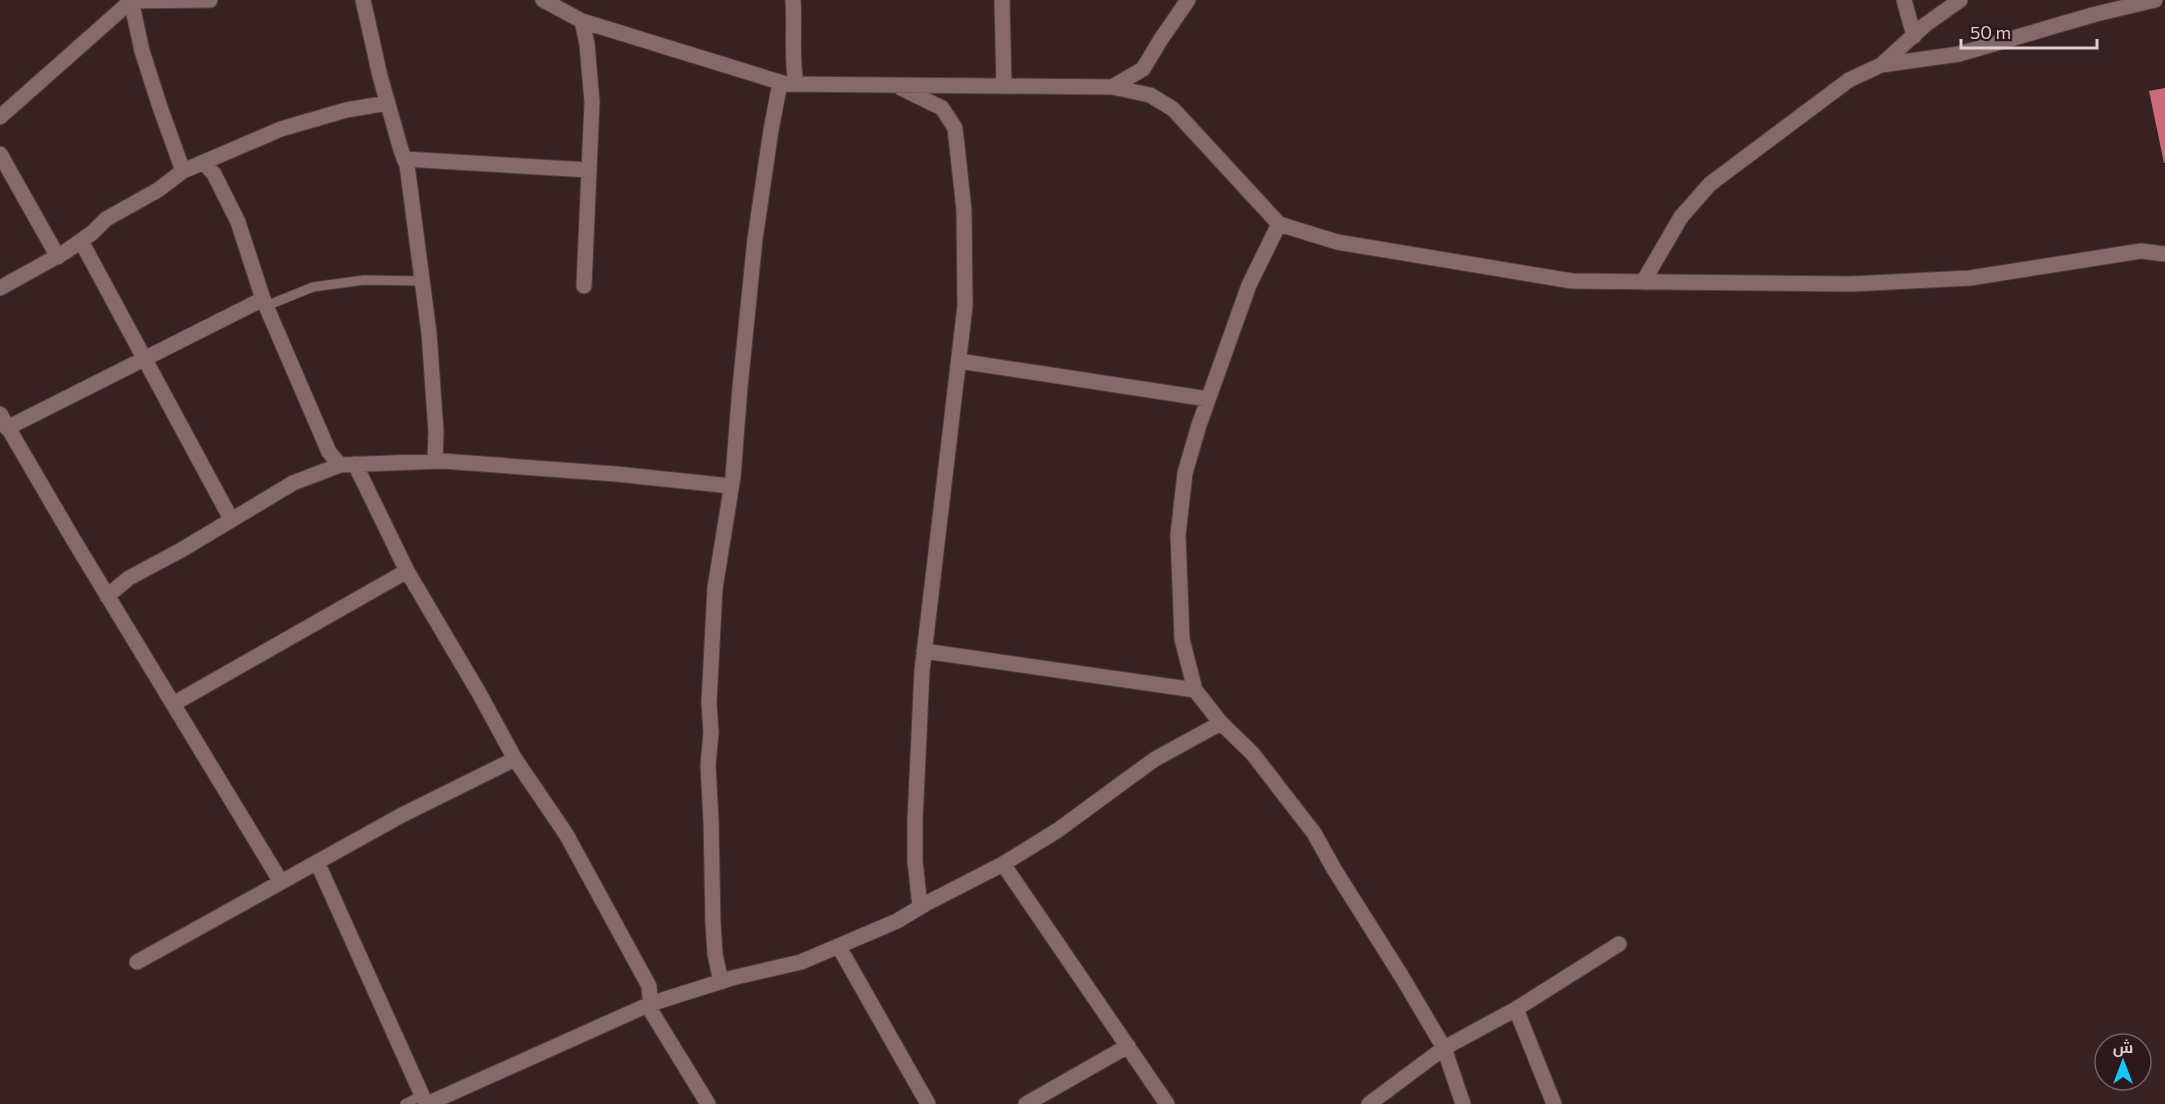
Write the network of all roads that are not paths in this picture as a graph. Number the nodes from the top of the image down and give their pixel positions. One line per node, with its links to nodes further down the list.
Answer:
1 (210, 0): 10 (street)
2 (363, 0): 18 (street)
3 (543, 0): 11 (street)
4 (793, 0): 14 (street)
5 (1002, 0): 16 (street)
6 (1188, 0): 17 (street)
7 (1904, 0): 12 (street)
8 (1960, 0): 12 (street)
9 (2155, 0): 13 (street)
10 (131, 1): 19 (street); 24 (street)
11 (582, 21): 14 (street); 23 (street)
12 (1914, 36): 13 (street)
13 (1881, 65): 30 (street)
14 (788, 84): 15 (street); 40 (street)
15 (896, 85): 16 (street); 35 (street)
16 (1004, 86): 17 (street)
17 (1112, 87): 25 (street)
18 (388, 103): 21 (street); 22 (street)
19 (0, 117)
20 (0, 154): 28 (street)
21 (404, 159): 23 (street); 29 (street)
22 (204, 163): 24 (street); 33 (street)
23 (589, 170): 31 (street)
24 (183, 171): 26 (street)
25 (1279, 224): 30 (street); 36 (street)
26 (81, 242): 28 (street); 34 (street)
27 (2165, 254): 30 (street)
28 (58, 257): 32 (street)
29 (422, 281): 33 (lane); 38 (street)
30 (1643, 282)
31 (584, 286)
32 (0, 288)
33 (265, 303): 34 (street); 39 (street)
34 (144, 359): 37 (street); 41 (street)
35 (958, 361): 36 (street); 44 (street)
36 (1208, 399): 45 (street)
37 (3, 421): 43 (street)
38 (435, 461): 39 (street); 40 (street)
39 (347, 464): 41 (street); 42 (street)
40 (731, 486): 56 (street)
41 (231, 519): 43 (street)
42 (407, 571): 46 (street); 48 (street)
43 (107, 596): 46 (street)
44 (924, 651): 45 (street); 52 (street)
45 (1195, 690): 47 (street)
46 (173, 704): 51 (street)
47 (1221, 723): 50 (street); 60 (street)
48 (515, 759): 49 (street); 57 (street)
49 (317, 862): 51 (street); 61 (street)
50 (1003, 864): 52 (street); 59 (street)
51 (281, 882): 55 (street)
52 (920, 907): 54 (street)
53 (1619, 944): 58 (street)
54 (839, 947): 56 (street); 64 (street)
55 (137, 962)
56 (721, 981): 57 (street)
57 (651, 1004): 61 (street); 63 (street)
58 (1516, 1009): 60 (street); 69 (street)
59 (1128, 1046): 65 (street); 66 (street)
60 (1444, 1048): 67 (street); 68 (street)
61 (425, 1101): 62 (lane)
62 (405, 1104)
63 (708, 1104)
64 (928, 1104)
65 (1026, 1104)
66 (1167, 1104)
67 (1369, 1104)
68 (1463, 1104)
69 (1554, 1104)

